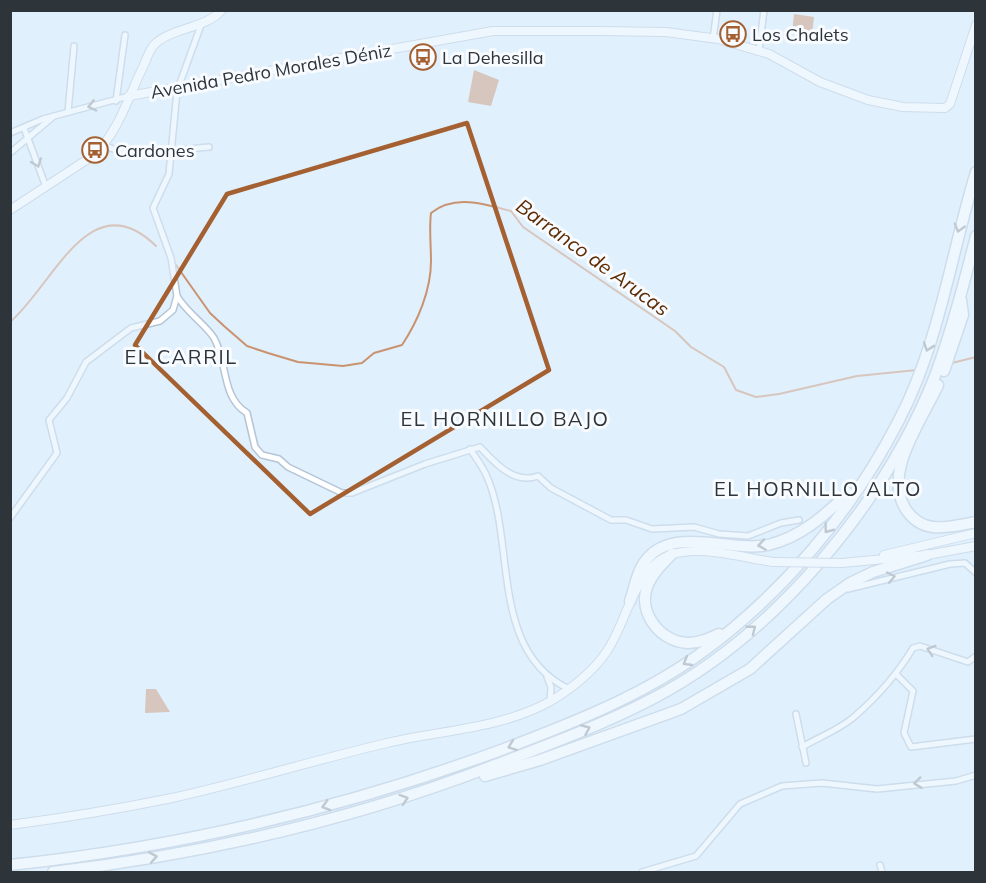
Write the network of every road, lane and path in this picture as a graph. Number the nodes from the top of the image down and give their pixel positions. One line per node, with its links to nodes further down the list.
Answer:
1 (222, 10): 4 (street)
2 (717, 10): 7 (street)
3 (764, 10): 9 (street)
4 (201, 25): 10 (street); 11 (street)
5 (975, 25): 9 (street, Avenida Pedro Morales Déniz)
6 (125, 35): 14 (street)
7 (713, 39): 9 (street, Avenida Pedro Morales Déniz); 11 (street, Avenida Pedro Morales Déniz)
8 (74, 46): 15 (street)
9 (759, 50)
10 (137, 80): 12 (street); 13 (street)
11 (180, 86): 12 (street, Avenida Pedro Morales Déniz); 22 (street)
12 (149, 92): 13 (street, Avenida Pedro Morales Déniz)
13 (129, 96): 14 (street); 20 (street)
14 (116, 101): 15 (street, one-way to 15)
15 (68, 112): 16 (street)
16 (55, 115): 17 (street); 19 (street)
17 (24, 128): 18 (street); 19 (street)
18 (10, 133)
19 (28, 139): 23 (street); 25 (street, one-way to 25)
20 (105, 145): 22 (street); 25 (street)
21 (209, 147): 22 (street)
22 (170, 151): 28 (street)
23 (10, 153)
24 (975, 172): 31 (highway, one-way to 31)
25 (46, 187): 26 (street)
26 (10, 210)
27 (975, 236): 29 (highway)
28 (177, 296): 30 (street); 32 (street)
29 (905, 445): 34 (highway); 54 (highway, one-way to 29)
30 (470, 449): 33 (street); 45 (street)
31 (862, 481): 42 (highway, one-way to 42); 43 (highway, one-way to 43)
32 (10, 518)
33 (799, 520)
34 (975, 522)
35 (975, 532): 39 (main road)
36 (975, 546): 38 (main road)
37 (672, 554): 39 (main road, bridge); 42 (main road); 43 (highway)
38 (927, 555): 39 (main road); 41 (highway)
39 (869, 560)
40 (975, 573): 41 (street, one-way to 40)
41 (835, 594): 54 (highway)
42 (630, 601): 47 (main road)
43 (735, 626): 56 (highway, one-way to 56)
44 (975, 656): 46 (street, one-way to 46)
45 (546, 675): 47 (street); 48 (street)
46 (897, 675): 50 (street); 51 (street)
47 (569, 689): 48 (main road)
48 (550, 702): 55 (main road)
49 (796, 714): 51 (street)
50 (975, 739)
51 (802, 747): 52 (street)
52 (806, 763)
53 (975, 775): 59 (street, one-way to 59)
54 (427, 792): 58 (highway, one-way to 54)
55 (10, 825)
56 (10, 865)
57 (880, 865): 60 (street)
58 (53, 873)
59 (642, 873)
60 (882, 873)

